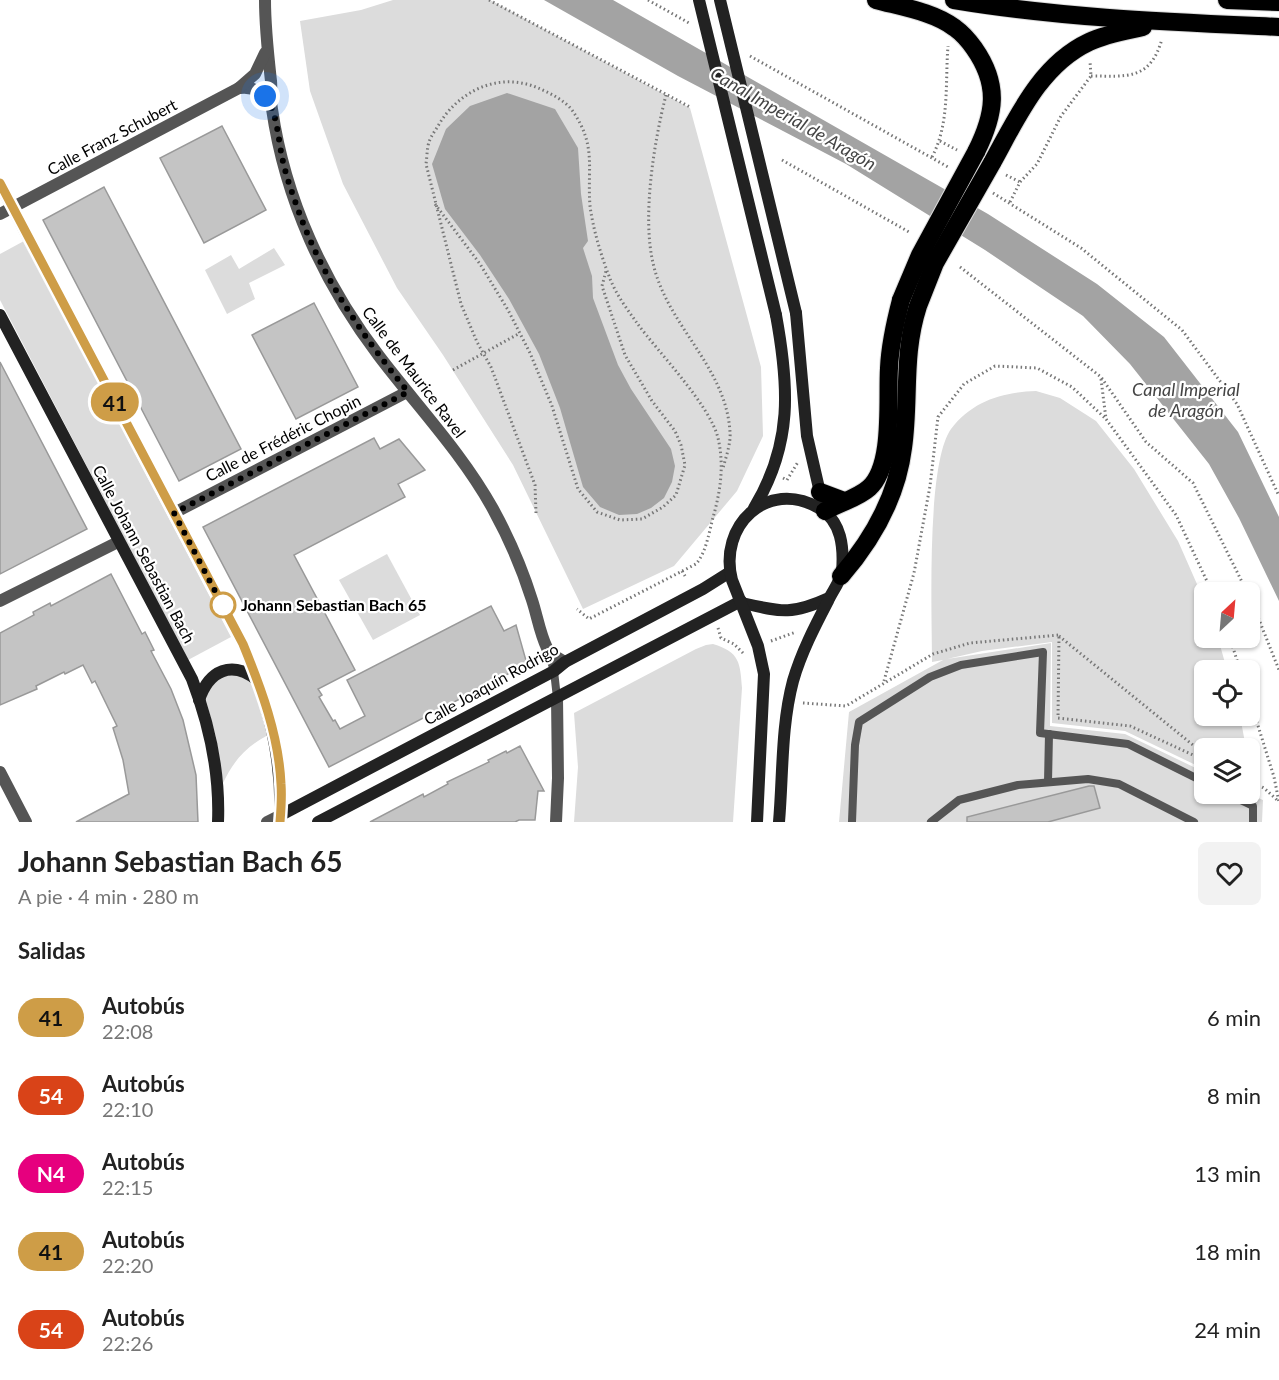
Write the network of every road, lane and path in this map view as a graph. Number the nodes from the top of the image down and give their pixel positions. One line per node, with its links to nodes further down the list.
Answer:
1 (266, 0): 14 (street, Calle de Maurice Ravel)
2 (489, 0): 18 (path)
3 (648, 0): 11 (path)
4 (699, 0): 46 (street, bridge)
5 (720, 0): 43 (street, bridge)
6 (876, 0): 12 (highway)
7 (954, 0): 10 (highway)
8 (1227, 0): 9 (highway)
9 (1279, 2)
10 (1167, 22): 13 (highway); 27 (path); 54 (highway, bridge)
11 (693, 25)
12 (955, 27): 21 (path); 45 (highway, bridge)
13 (1279, 27)
14 (266, 49): 16 (street, Calle Franz Schubert); 19 (street, Calle de Maurice Ravel)
15 (743, 53): 21 (path)
16 (239, 88): 17 (street, Calle Franz Schubert); 28 (street, Calle Franz Schubert)
17 (255, 88): 19 (street, Calle de Maurice Ravel)
18 (666, 95): 20 (path); 41 (path)
19 (271, 107): 38 (street, Calle de Maurice Ravel)
20 (690, 108)
21 (932, 157): 23 (path)
22 (782, 160): 30 (path)
23 (951, 168)
24 (0, 183): 28 (street)
25 (990, 191): 27 (path)
26 (434, 202): 32 (path); 34 (path); 35 (path)
27 (1010, 202): 44 (path)
28 (13, 208): 29 (street, Calle Franz Schubert); 48 (street)
29 (0, 214)
30 (909, 232)
31 (960, 267): 37 (path)
32 (606, 269): 34 (path); 41 (path)
33 (0, 315): 50 (street, Calle Johann Sebastian Bach)
34 (520, 333): 35 (path)
35 (483, 352): 36 (path); 49 (path)
36 (453, 370)
37 (1101, 377): 39 (path); 56 (path)
38 (408, 392): 48 (street, Calle de Frédéric Chopin); 66 (street, Calle de Maurice Ravel)
39 (1106, 419): 55 (path); 72 (path)
40 (803, 461): 42 (path)
41 (722, 472): 51 (path)
42 (781, 477)
43 (820, 492): 45 (highway); 47 (street)
44 (1279, 496)
45 (844, 501): 47 (highway)
46 (753, 509): 47 (street); 52 (street)
47 (824, 511): 54 (street)
48 (174, 513): 71 (street)
49 (536, 513)
50 (118, 542): 58 (street); 74 (street, Calle Johann Sebastian Bach)
51 (682, 571): 53 (path); 60 (path)
52 (730, 572): 59 (street); 68 (street, Calle Joaquín Rodrigo)
53 (685, 576)
54 (841, 576): 57 (street)
55 (1207, 582)
56 (1242, 582)
57 (829, 598): 59 (street); 93 (street)
58 (0, 602)
59 (742, 602): 61 (street); 92 (street)
60 (577, 609)
61 (715, 615): 67 (path); 73 (street)
62 (1260, 622): 69 (path)
63 (801, 633): 65 (path)
64 (1059, 635): 72 (path); 78 (path); 79 (path)
65 (766, 643)
66 (548, 650): 68 (street); 70 (lane, Calle de Maurice Ravel)
67 (746, 659)
68 (565, 662): 70 (street, Calle Joaquín Rodrigo)
69 (1279, 670)
70 (554, 671): 73 (lane, Calle de Maurice Ravel); 86 (street, Calle Joaquín Rodrigo)
71 (257, 680): 74 (street); 86 (street)
72 (884, 683): 75 (path)
73 (557, 698): 90 (street); 91 (street, Calle de Maurice Ravel)
74 (200, 700): 88 (street, Calle Johann Sebastian Bach)
75 (801, 703)
76 (1258, 726): 84 (path)
77 (1049, 734): 81 (lane); 82 (lane); 94 (lane)
78 (1194, 746)
79 (1194, 755)
80 (0, 772): 87 (street)
81 (1194, 777)
82 (1048, 782): 95 (lane); 96 (lane)
83 (1260, 786): 84 (path)
84 (1279, 802)
85 (1249, 804): 97 (lane)
86 (280, 818): 89 (street, Calle Joaquín Rodrigo)
87 (26, 822)
88 (218, 822)
89 (267, 822)
90 (318, 822)
91 (556, 822)
92 (757, 822)
93 (779, 822)
94 (852, 822)
95 (931, 822)
96 (1194, 822)
97 (1253, 822)

